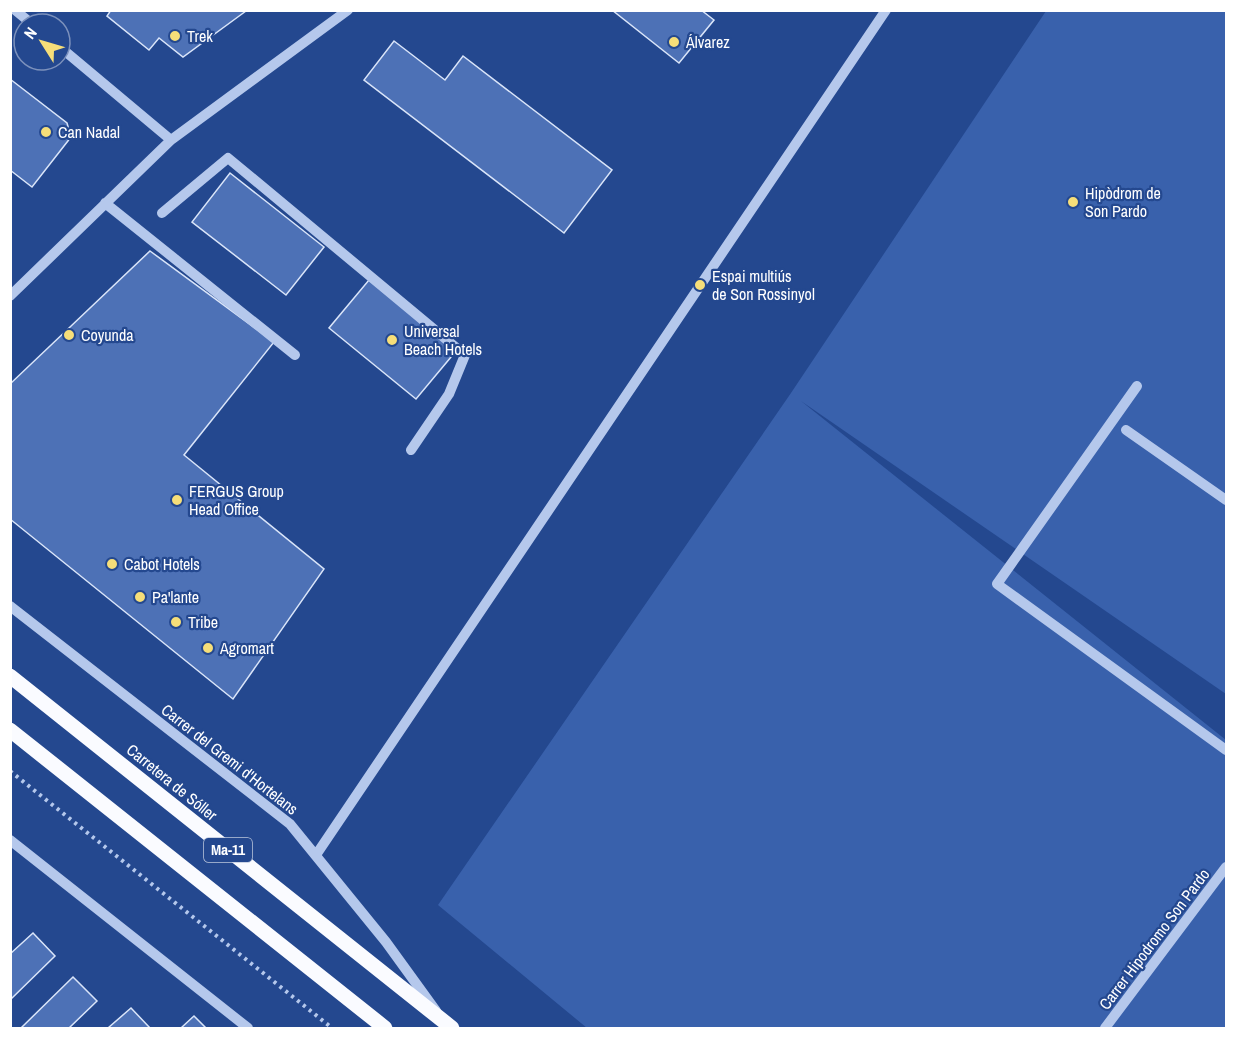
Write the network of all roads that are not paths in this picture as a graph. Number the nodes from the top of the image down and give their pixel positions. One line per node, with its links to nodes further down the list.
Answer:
1 (348, 10): 4 (street)
2 (886, 10): 18 (street)
3 (72, 57): 4 (street)
4 (171, 140): 5 (street)
5 (105, 203): 7 (street); 8 (street)
6 (162, 213): 11 (street)
7 (10, 296)
8 (295, 355)
9 (1137, 386): 16 (street)
10 (1126, 430): 12 (street)
11 (411, 450)
12 (1227, 500)
13 (10, 606): 18 (street, Carrer del Gremi d'Hortelans)
14 (10, 676): 20 (main road, Carretera de Sóller / Ma-11)
15 (10, 730): 23 (main road, Ma-11)
16 (1227, 750)
17 (10, 840): 22 (street)
18 (316, 855): 20 (street, Carrer del Gremi d'Hortelans)
19 (1227, 867): 21 (street, Carrer Hipodromo Son Pardo)
20 (449, 1026)
21 (1105, 1028)
22 (248, 1029)
23 (385, 1029)

